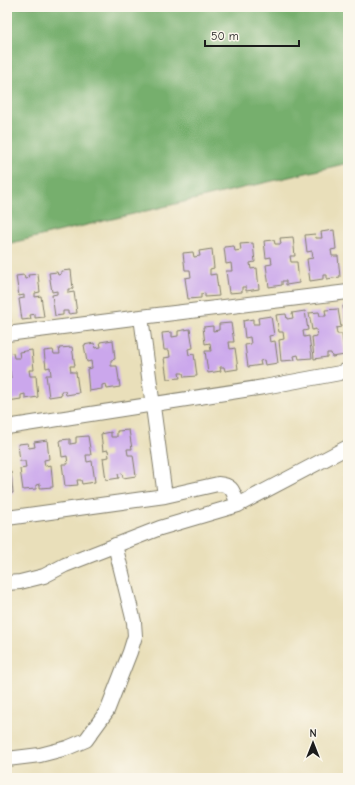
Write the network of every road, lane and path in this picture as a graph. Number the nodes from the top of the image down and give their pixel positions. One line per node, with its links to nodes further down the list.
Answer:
1 (348, 292): 2 (street)
2 (141, 317): 3 (street); 5 (street)
3 (7, 334)
4 (348, 370): 5 (street)
5 (153, 404): 6 (street); 8 (street)
6 (7, 427)
7 (348, 447): 9 (street)
8 (165, 496): 9 (street); 10 (street)
9 (238, 505): 11 (street)
10 (7, 518)
11 (115, 545): 12 (street); 13 (street)
12 (7, 584)
13 (7, 759)

